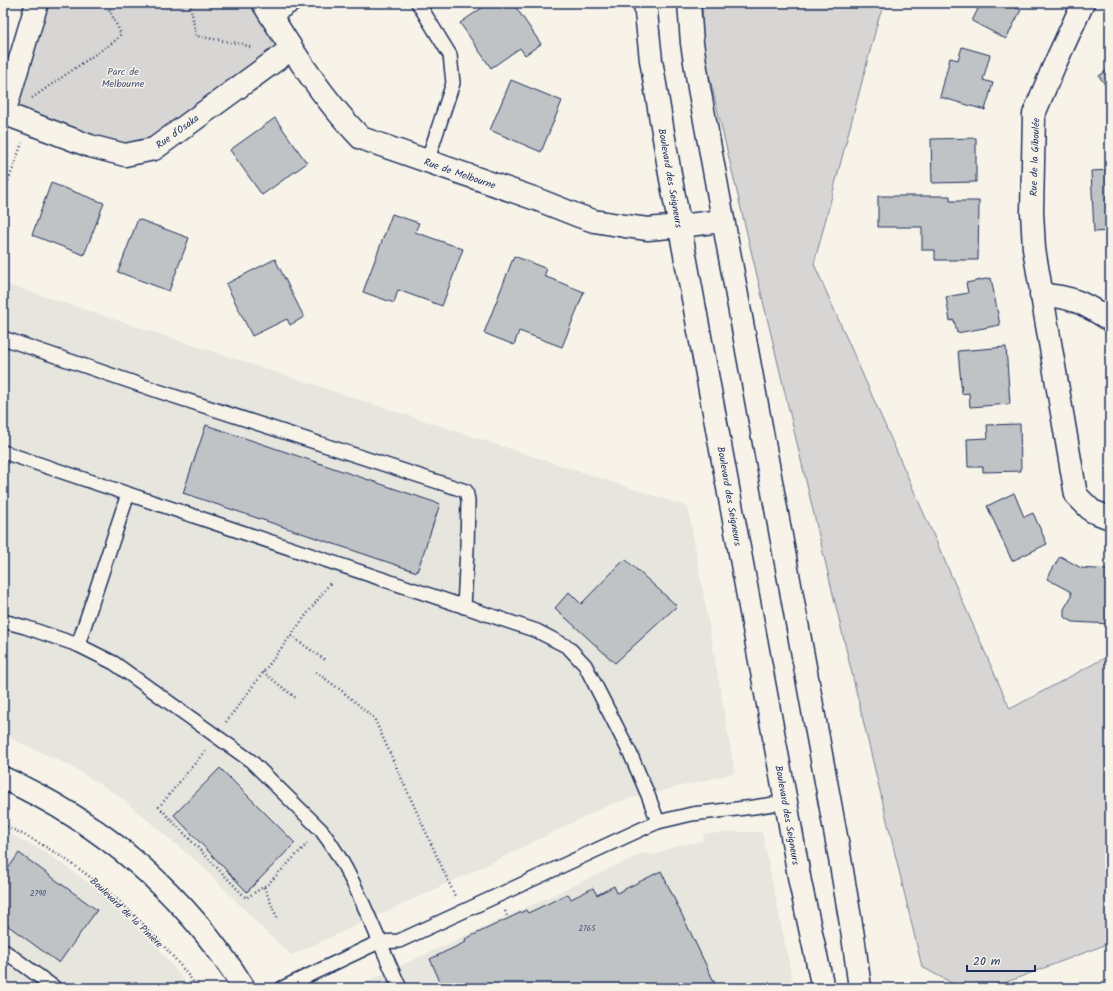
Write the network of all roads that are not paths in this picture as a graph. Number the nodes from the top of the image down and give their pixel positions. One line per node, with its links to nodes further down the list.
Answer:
1 (37, 3): 9 (street)
2 (296, 3): 7 (lane)
3 (418, 3): 10 (lane)
4 (645, 3): 12 (street, Boulevard des Seigneurs)
5 (689, 3): 11 (street)
6 (1083, 3): 13 (street, Rue de la Giboulée)
7 (267, 11): 8 (street, Rue de Melbourne)
8 (286, 53): 9 (street, Rue d'Osaka); 10 (street, Rue de Melbourne)
9 (5, 113)
10 (427, 162): 12 (street, Rue de Melbourne)
11 (722, 221): 12 (street, Rue de Melbourne); 32 (street)
12 (680, 226): 23 (street, Boulevard des Seigneurs)
13 (1042, 295): 14 (street); 18 (street, Rue de la Giboulée)
14 (1110, 320)
15 (3, 338): 19 (lane)
16 (3, 452): 17 (lane)
17 (128, 494): 19 (lane); 21 (lane)
18 (1110, 518)
19 (464, 607): 24 (lane)
20 (3, 621): 21 (lane)
21 (78, 646): 25 (lane)
22 (3, 778): 28 (street)
23 (786, 802): 24 (lane); 31 (street, Boulevard des Seigneurs)
24 (658, 822): 25 (lane)
25 (379, 942): 29 (lane); 30 (lane)
26 (3, 950): 27 (lane)
27 (55, 988)
28 (244, 988)
29 (282, 988)
30 (400, 988)
31 (824, 988)
32 (860, 988)

